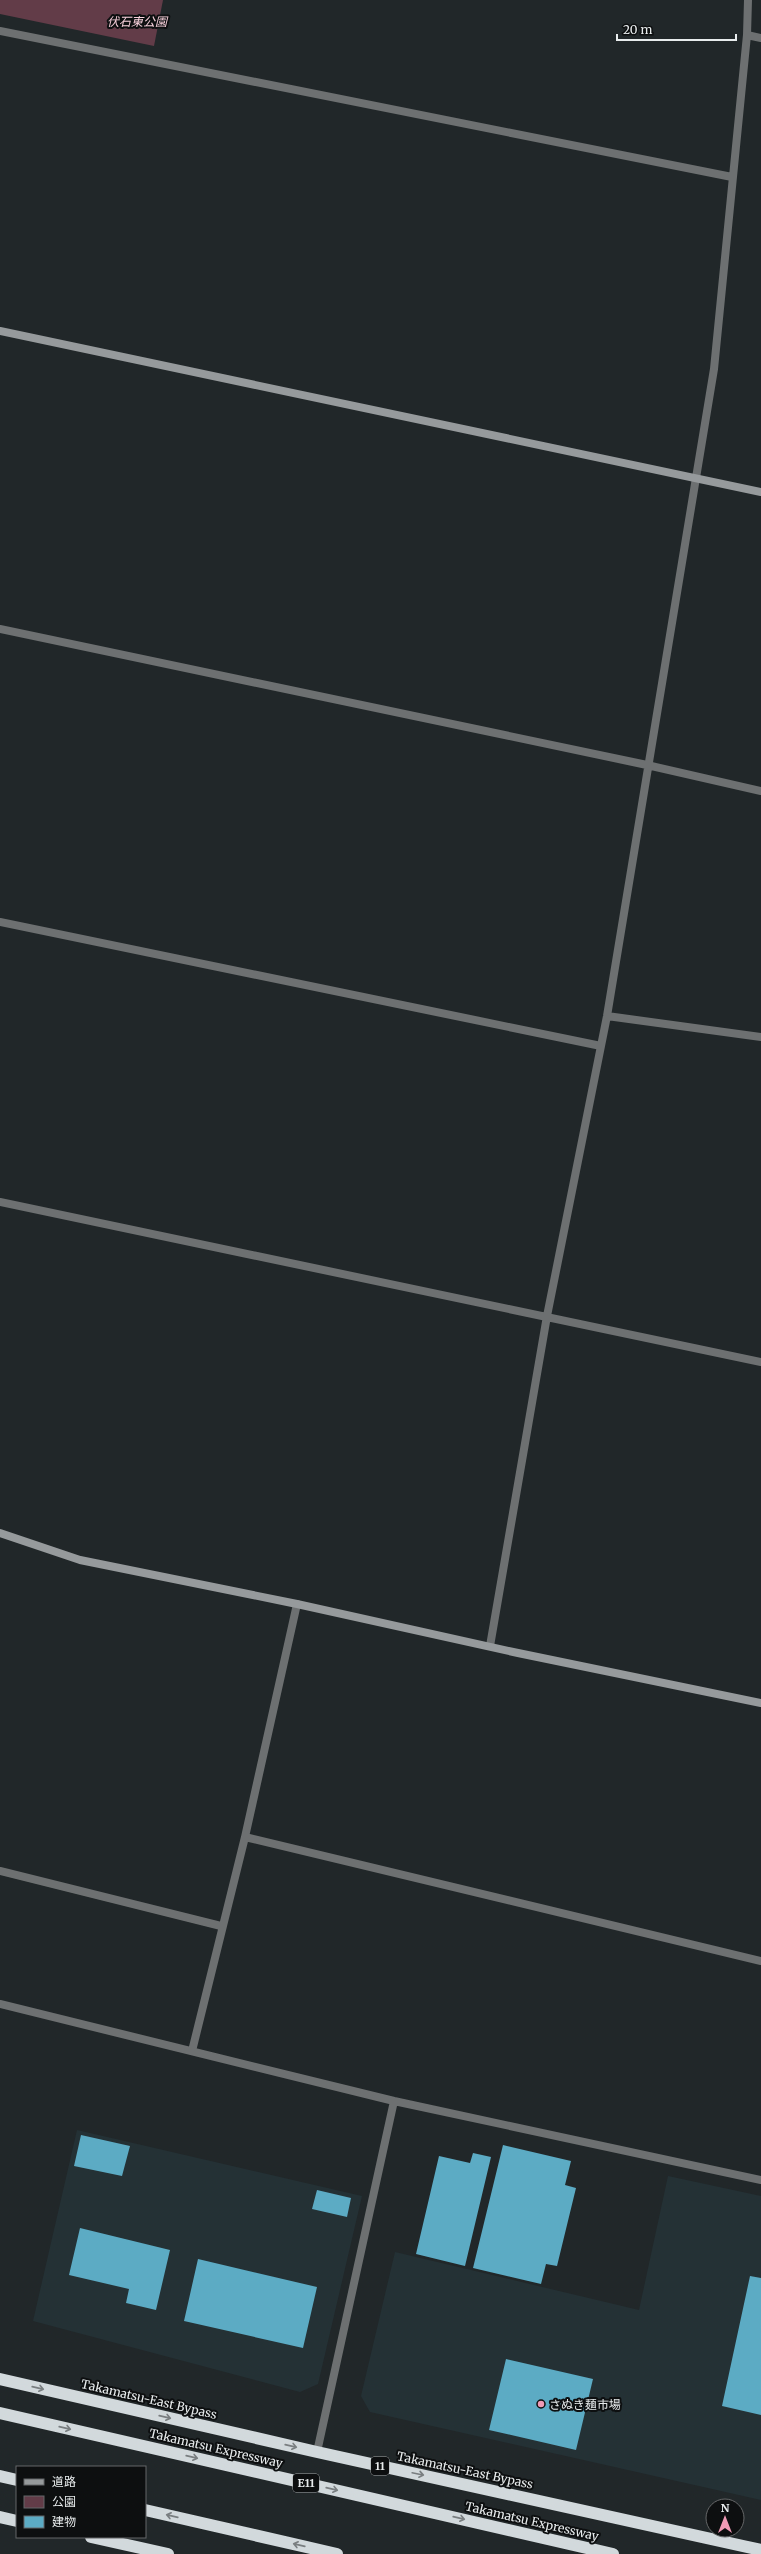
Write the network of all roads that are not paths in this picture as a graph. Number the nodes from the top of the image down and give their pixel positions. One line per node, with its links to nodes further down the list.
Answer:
1 (748, 0): 3 (street)
2 (0, 31): 5 (street)
3 (747, 35): 4 (street); 5 (street)
4 (761, 38)
5 (732, 177): 7 (street)
6 (0, 331): 7 (street)
7 (695, 478): 8 (street); 10 (street)
8 (761, 492)
9 (0, 629): 10 (street)
10 (647, 765): 11 (street); 13 (street)
11 (761, 791)
12 (0, 922): 15 (street)
13 (607, 1016): 14 (street); 15 (street)
14 (761, 1037)
15 (601, 1046): 17 (street)
16 (0, 1202): 17 (street)
17 (547, 1316): 18 (street); 21 (street)
18 (761, 1362)
19 (0, 1533): 20 (street)
20 (297, 1604): 21 (street); 23 (street)
21 (490, 1646): 22 (street)
22 (761, 1703)
23 (245, 1837): 25 (street); 26 (street)
24 (0, 1871): 25 (street)
25 (221, 1926): 28 (street)
26 (761, 1961)
27 (0, 2004): 28 (street)
28 (192, 2051): 29 (street)
29 (394, 2101): 30 (street); 33 (street)
30 (761, 2180)
31 (0, 2379): 33 (highway, Takamatsu-East Bypass / 11, one-way to 33)
32 (0, 2413): 43 (highway, Takamatsu Expressway / E11, one-way to 43)
33 (317, 2452): 40 (highway, Takamatsu-East Bypass / 11, one-way to 40)
34 (0, 2476): 35 (highway)
35 (16, 2480)
36 (146, 2510): 42 (highway, one-way to 36)
37 (0, 2517): 38 (highway)
38 (16, 2521)
39 (95, 2538): 41 (highway)
40 (761, 2550)
41 (168, 2554)
42 (337, 2554)
43 (613, 2554)

